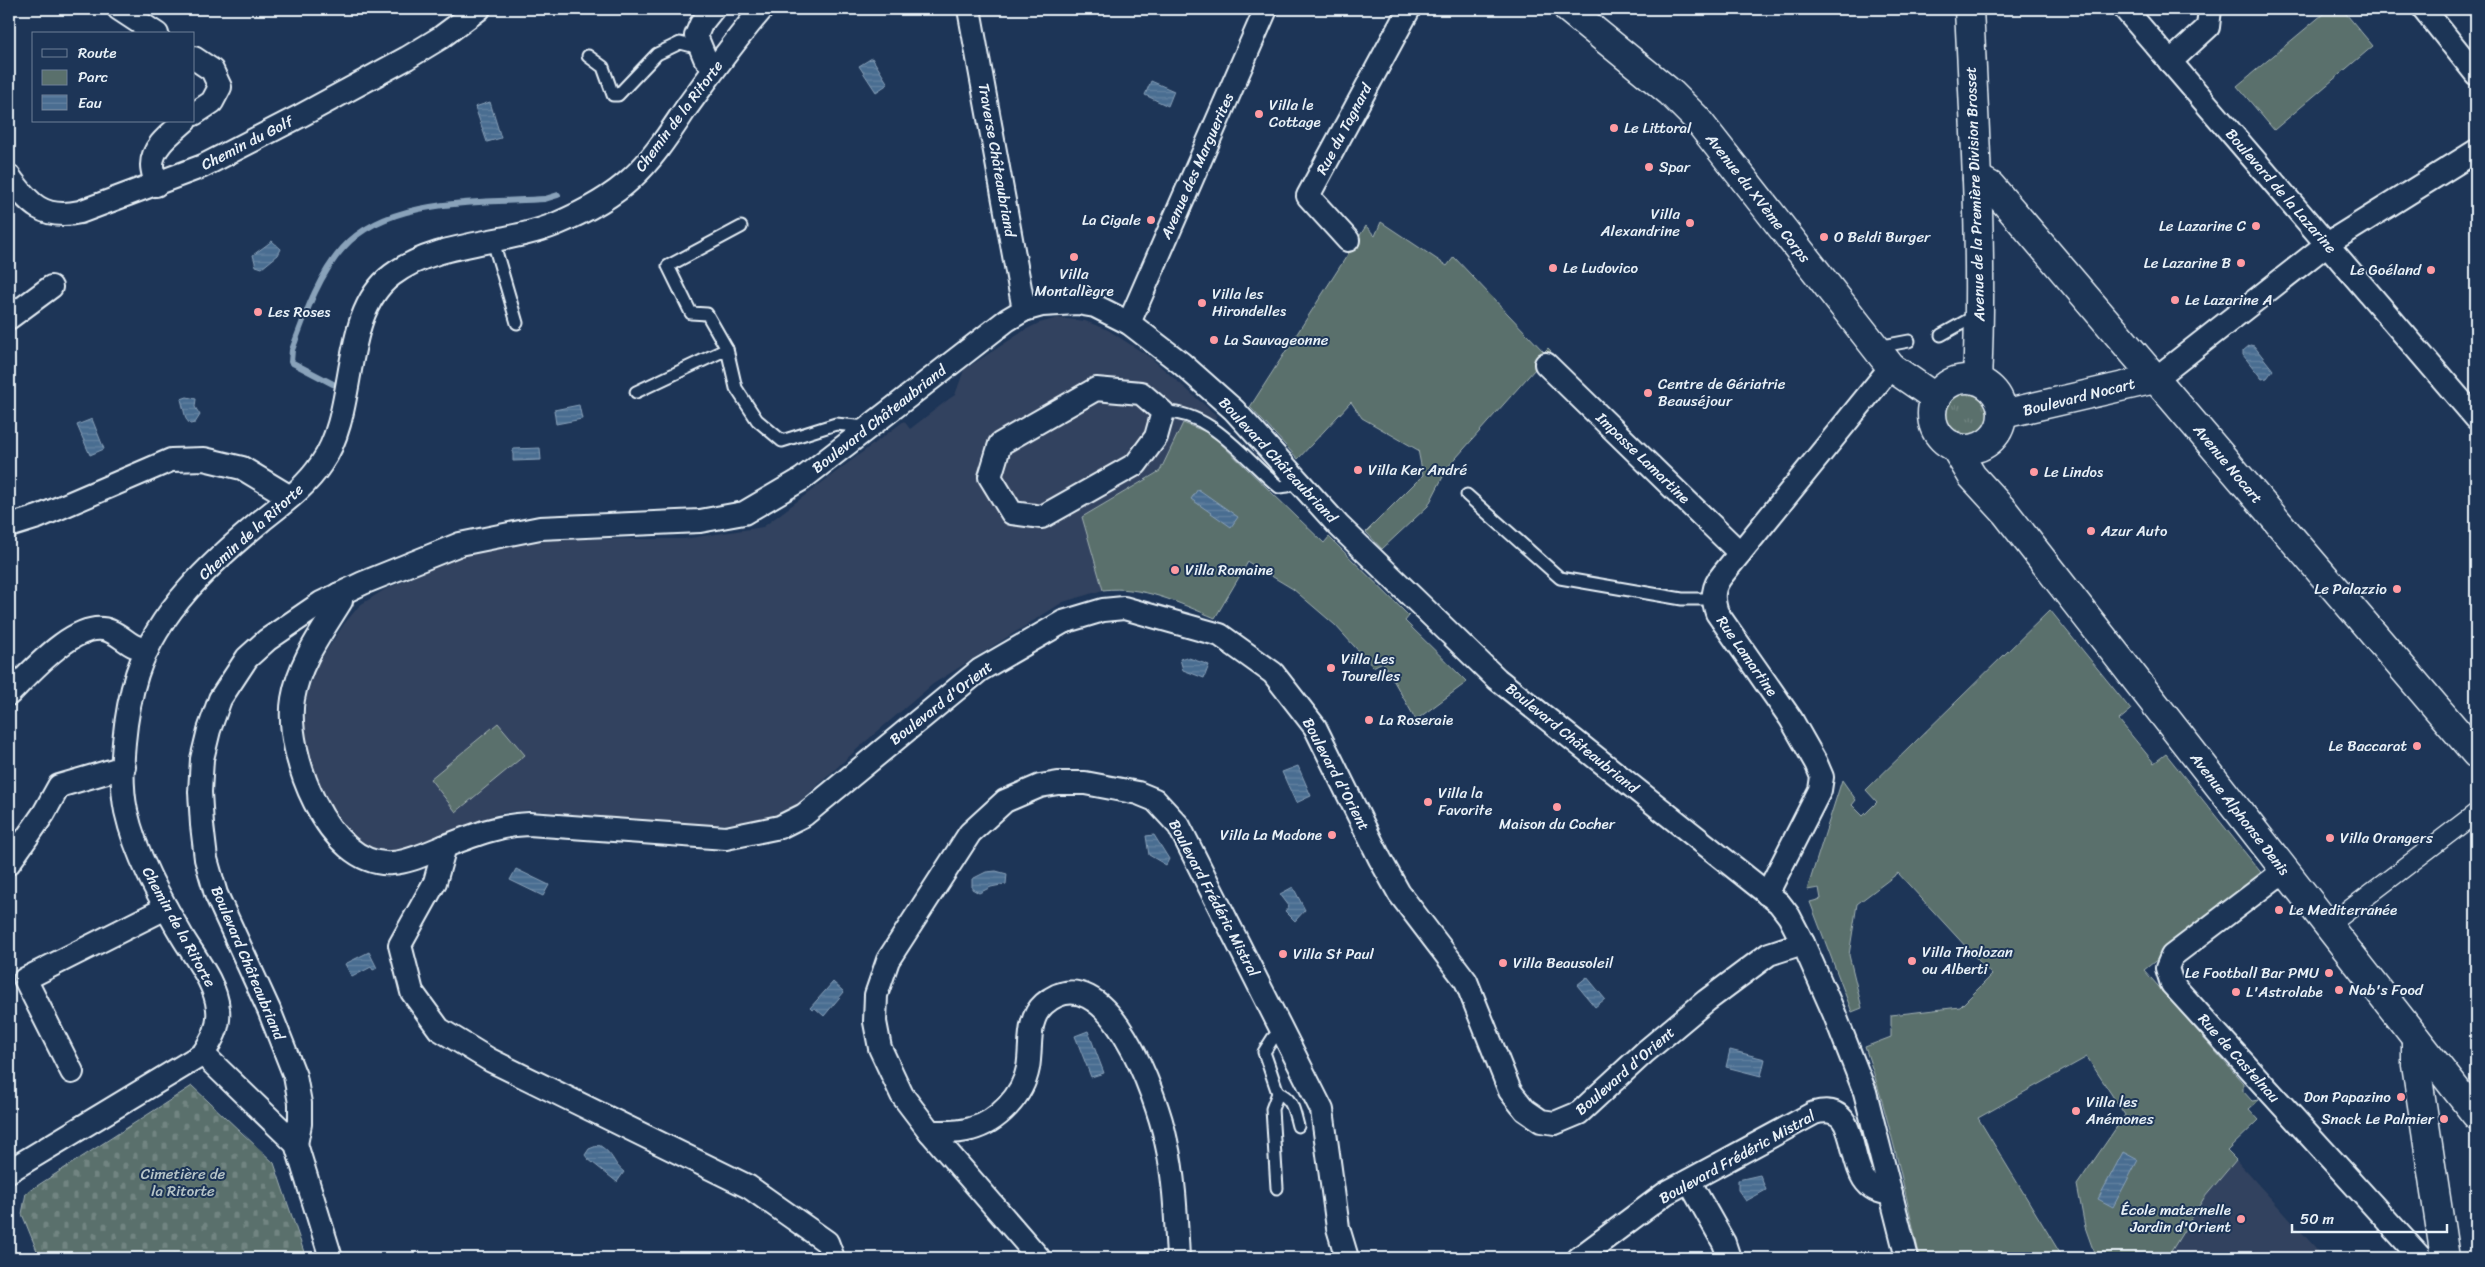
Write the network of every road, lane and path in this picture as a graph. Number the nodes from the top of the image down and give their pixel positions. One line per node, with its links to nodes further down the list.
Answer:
1 (119, 9): 13 (street)
2 (479, 9): 25 (street, Chemin du Golf)
3 (713, 9): 14 (street)
4 (762, 9): 18 (street, Chemin de la Ritorte)
5 (969, 9): 31 (street, Traverse Châteaubriand)
6 (1266, 9): 34 (street, Avenue des Marguerites)
7 (1409, 9): 27 (street, Rue du Tagnard)
8 (1568, 9): 39 (main road, Avenue du XVème Corps)
9 (1969, 9): 24 (main road, Avenue de la Première Division Brosset)
10 (2125, 9): 17 (street, Boulevard de la Lazarine)
11 (2210, 9): 17 (street)
12 (2424, 9): 19 (street)
13 (154, 32)
14 (699, 48): 15 (lane); 18 (street)
15 (588, 56)
16 (195, 59): 20 (street)
17 (2170, 62): 29 (street, Boulevard de la Lazarine)
18 (715, 68): 28 (street, Chemin de la Ritorte)
19 (2476, 74)
20 (195, 113)
21 (184, 122): 25 (street)
22 (2476, 151): 29 (street)
23 (9, 176): 25 (street, Chemin du Golf)
24 (1978, 178): 32 (main road, Avenue de la Première Division Brosset); 41 (main road, Avenue Nocart)
25 (156, 184)
26 (741, 227): 38 (lane)
27 (1348, 240)
28 (493, 241): 35 (lane); 53 (street, Chemin de la Ritorte)
29 (2327, 244): 41 (street); 47 (street, Boulevard de la Lazarine)
30 (51, 287): 33 (street)
31 (1024, 310): 34 (street, Boulevard Châteaubriand); 48 (street, Boulevard Châteaubriand)
32 (1980, 313): 36 (lane); 42 (main road, Avenue de la Première Division Brosset)
33 (9, 318)
34 (1129, 323): 51 (street, Boulevard Châteaubriand)
35 (517, 324)
36 (1942, 335)
37 (1909, 341): 39 (lane)
38 (727, 349): 43 (lane); 48 (lane)
39 (1883, 357): 44 (main road, Avenue du XVème Corps); 56 (street, Rue Lamartine)
40 (1546, 364): 56 (street, Impasse Lamartine)
41 (2155, 378): 46 (main road, Boulevard Nocart); 61 (main road, Avenue Nocart)
42 (1977, 380): 44 (main road); 46 (main road)
43 (636, 392)
44 (1936, 398): 50 (main road)
45 (1163, 412): 45 (street); 51 (lane)
46 (2002, 414): 49 (main road)
47 (2476, 418)
48 (868, 427): 57 (street, Boulevard Châteaubriand)
49 (1987, 443): 50 (main road); 54 (main road, Avenue Alphonse Denis)
50 (1954, 446): 54 (main road, Avenue Alphonse Denis)
51 (1295, 478): 67 (street, Boulevard Châteaubriand)
52 (1467, 495): 58 (lane)
53 (290, 497): 55 (street); 59 (street, Chemin de la Ritorte)
54 (2005, 512): 66 (main road, Avenue Alphonse Denis)
55 (9, 526)
56 (1740, 553): 58 (street, Rue Lamartine)
57 (339, 594): 64 (street, Boulevard d'Orient); 79 (street, Boulevard Châteaubriand)
58 (1712, 599): 67 (street, Rue Lamartine)
59 (147, 650): 60 (street); 62 (street, Chemin de la Ritorte)
60 (9, 694)
61 (2476, 754)
62 (124, 767): 65 (street); 68 (street, Chemin de la Ritorte)
63 (2476, 813): 69 (street)
64 (445, 846): 70 (street, Boulevard d'Orient); 85 (street)
65 (9, 863)
66 (2284, 870): 69 (main road, Avenue Alphonse Denis); 92 (street, Rue de Castelnau)
67 (1767, 894): 70 (street, Boulevard Châteaubriand)
68 (166, 908): 73 (street, Chemin de la Ritorte); 74 (street)
69 (2328, 926): 72 (main road, Avenue Alphonse Denis)
70 (1803, 943): 83 (street)
71 (1282, 1030): 75 (lane); 78 (street, Boulevard Frédéric Mistral); 88 (street, Boulevard Frédéric Mistral)
72 (2416, 1039): 76 (main road, Avenue Alphonse Denis); 93 (main road)
73 (203, 1054): 79 (street); 80 (street)
74 (72, 1072)
75 (1278, 1093): 77 (lane); 82 (lane)
76 (2472, 1102)
77 (1298, 1126)
78 (930, 1132): 86 (street, Boulevard Frédéric Mistral); 87 (street)
79 (296, 1144): 84 (street)
80 (9, 1171)
81 (1689, 1181): 83 (street, Boulevard Frédéric Mistral); 89 (street, Boulevard Frédéric Mistral); 90 (street)
82 (1277, 1188)
83 (1891, 1193): 91 (street)
84 (332, 1258)
85 (833, 1258)
86 (1039, 1258)
87 (1178, 1258)
88 (1347, 1258)
89 (1580, 1258)
90 (1729, 1258)
91 (1907, 1258)
92 (2421, 1258)
93 (2445, 1258)

